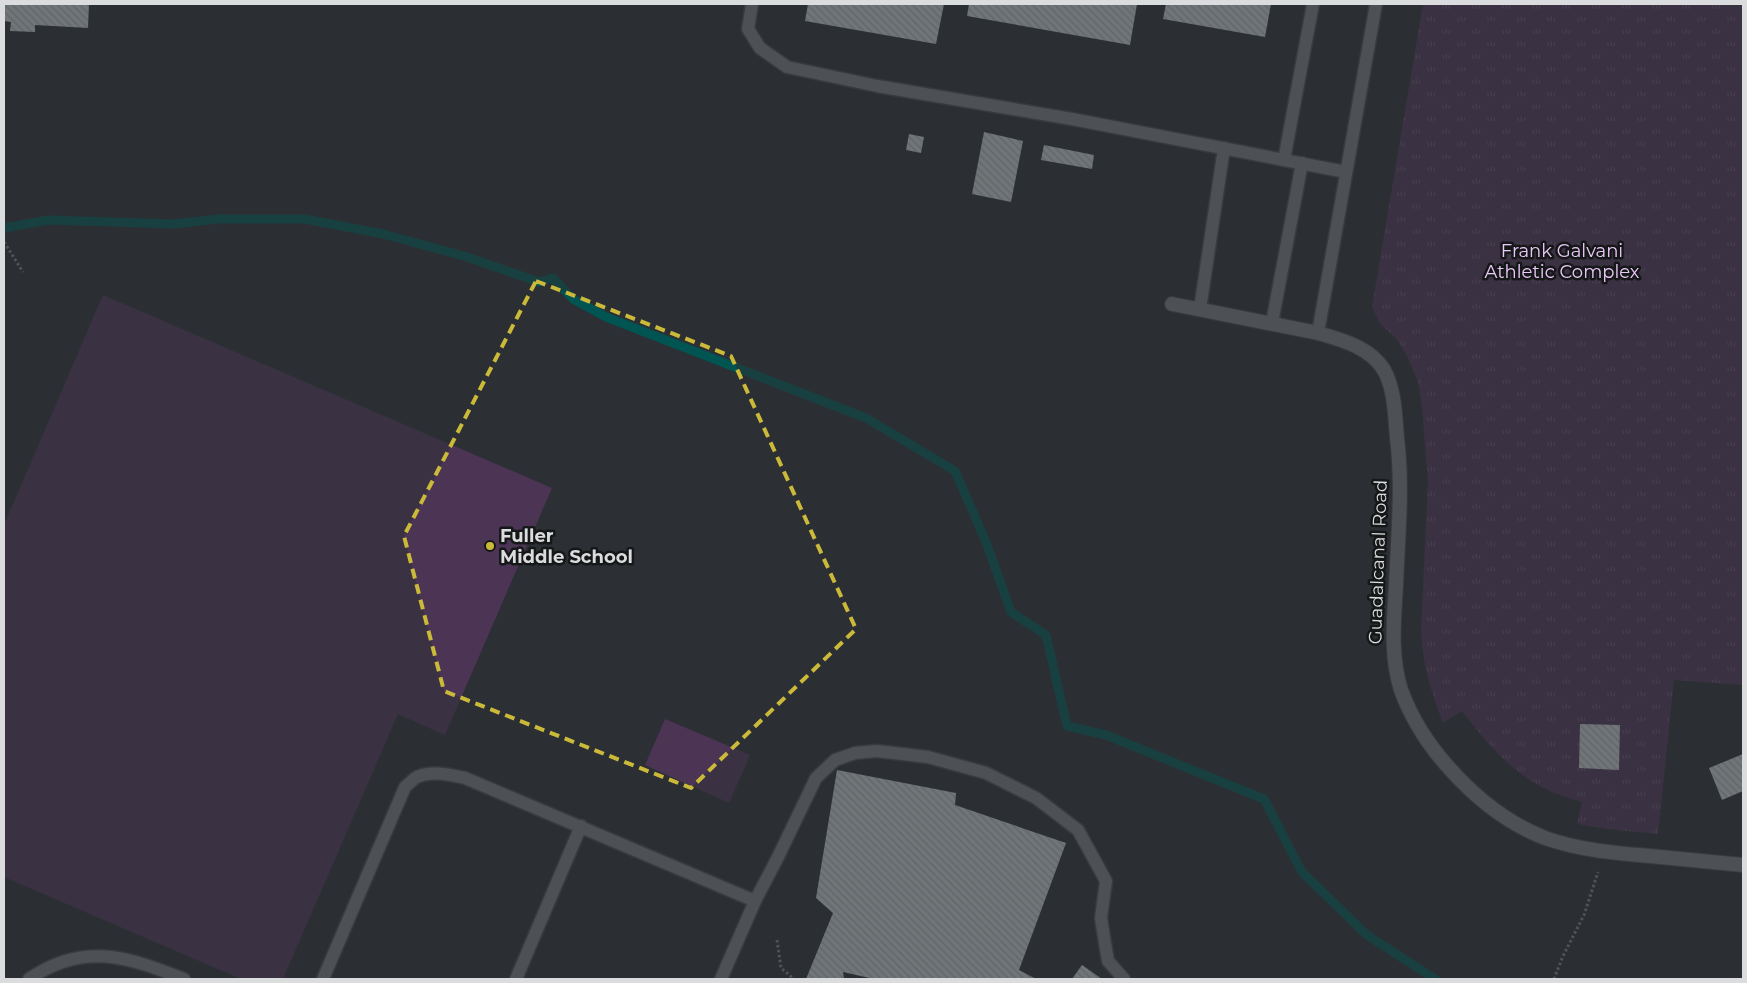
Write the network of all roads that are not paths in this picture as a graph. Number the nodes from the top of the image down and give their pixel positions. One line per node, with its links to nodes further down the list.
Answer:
1 (752, 4): 4 (lane)
2 (1313, 4): 5 (lane)
3 (1376, 4): 7 (lane)
4 (1224, 148): 5 (lane); 9 (lane)
5 (1284, 160): 6 (lane)
6 (1302, 163): 7 (lane); 10 (lane)
7 (1346, 172): 11 (lane)
8 (1172, 304): 9 (street, Guadalcanal Road)
9 (1200, 309): 10 (street, Guadalcanal Road)
10 (1272, 323): 11 (street, Guadalcanal Road)
11 (1318, 333): 13 (street, Guadalcanal Road)
12 (582, 826): 14 (lane); 17 (lane); 18 (lane)
13 (1743, 865)
14 (755, 901): 19 (lane); 20 (lane)
15 (29, 979): 16 (lane)
16 (184, 979)
17 (323, 979)
18 (516, 979)
19 (721, 979)
20 (1124, 979)

